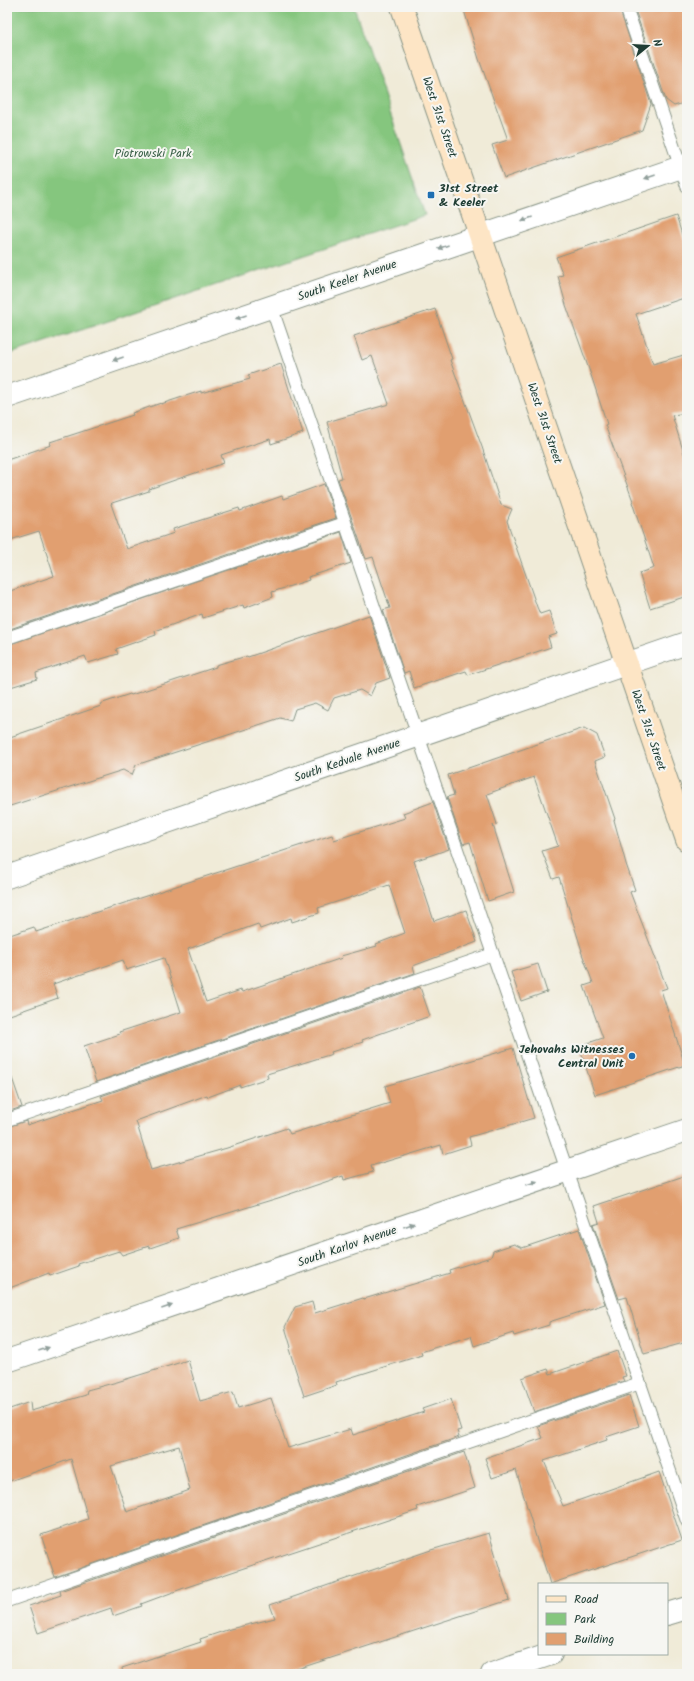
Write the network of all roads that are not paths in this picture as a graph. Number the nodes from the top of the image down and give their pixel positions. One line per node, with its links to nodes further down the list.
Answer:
1 (402, 7): 4 (main road, West 31st Street)
2 (626, 7): 3 (lane)
3 (685, 173): 4 (street, South Keeler Avenue, one-way to 4)
4 (480, 235): 5 (street, South Keeler Avenue, one-way to 5); 10 (main road, West 31st Street)
5 (271, 306): 6 (street, South Keeler Avenue, one-way to 6); 7 (lane)
6 (7, 397)
7 (346, 523): 8 (lane); 11 (lane)
8 (7, 638)
9 (687, 643): 10 (street, South Kedvale Avenue)
10 (627, 664): 11 (street, South Kedvale Avenue); 12 (main road, West 31st Street)
11 (418, 736): 13 (street, South Kedvale Avenue); 14 (lane)
12 (687, 840)
13 (7, 878)
14 (493, 954): 15 (lane); 17 (lane)
15 (7, 1120)
16 (687, 1130): 17 (street, South Karlov Avenue)
17 (567, 1171): 18 (street, South Karlov Avenue, one-way to 17); 19 (lane)
18 (7, 1361)
19 (640, 1383): 20 (lane); 21 (lane)
20 (687, 1522)
21 (7, 1601)
22 (687, 1608): 23 (street)
23 (668, 1614)
24 (548, 1655): 25 (street)
25 (492, 1674)

